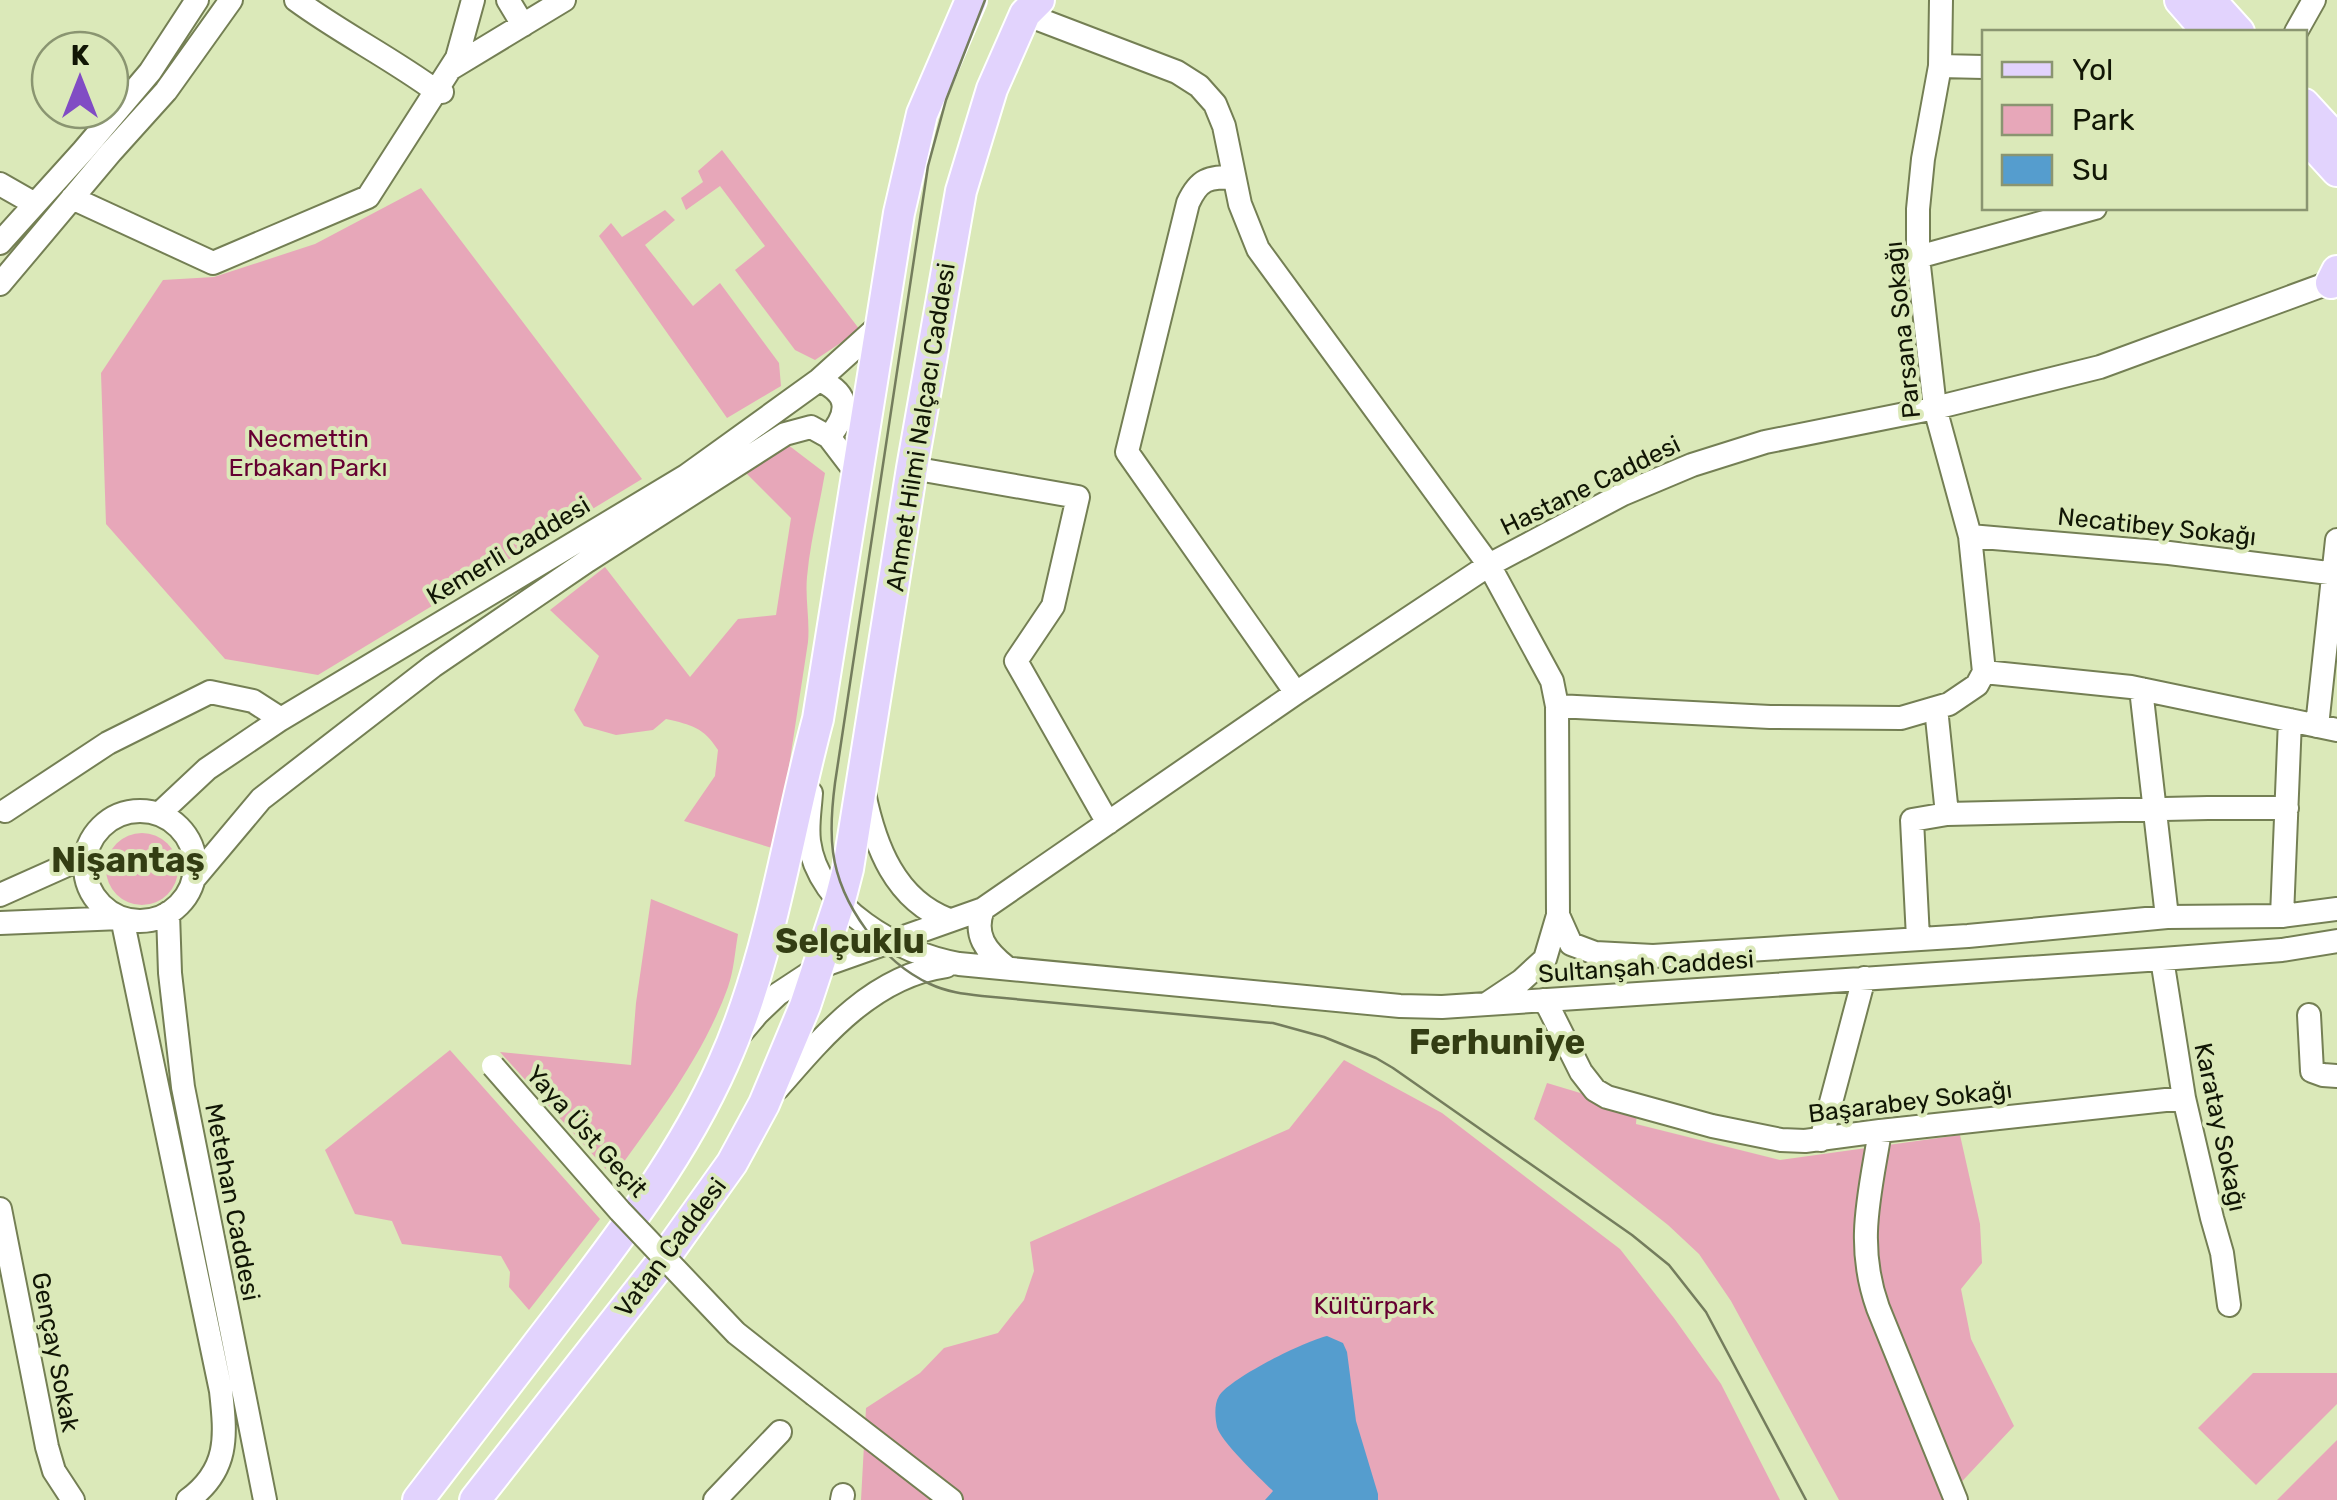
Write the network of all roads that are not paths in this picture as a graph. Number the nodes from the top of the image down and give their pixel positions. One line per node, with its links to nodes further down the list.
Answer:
1 (198, 0): 27 (street)
2 (231, 0): 26 (street)
3 (296, 0): 19 (street)
4 (473, 0): 19 (street)
5 (508, 0): 13 (street)
6 (564, 0): 13 (street)
7 (971, 0): 34 (main road)
8 (1942, 0): 17 (street, Parsana Sokağı)
9 (2180, 0): 14 (main road)
10 (2210, 0): 15 (main road)
11 (2314, 0): 16 (street)
12 (1032, 7): 24 (street); 38 (main road, Ahmet Hilmi Nalçacı Caddesi)
13 (523, 25): 19 (street)
14 (2206, 30)
15 (2238, 30)
16 (2297, 30)
17 (1940, 66): 18 (street); 31 (street, Parsana Sokağı)
18 (1982, 67)
19 (443, 84): 26 (street)
20 (2307, 107): 22 (main road)
21 (2307, 138): 23 (main road)
22 (2337, 140)
23 (2337, 171)
24 (1234, 177): 42 (street); 46 (street)
25 (0, 184): 27 (street)
26 (72, 198): 33 (street)
27 (35, 204): 30 (street)
28 (2078, 210): 29 (street)
29 (2044, 214): 31 (street)
30 (0, 243)
31 (1918, 257): 36 (street, Parsana Sokağı)
32 (2335, 278): 36 (street, Hastane Caddesi)
33 (0, 284)
34 (880, 325): 35 (street, Kemerli Caddesi); 39 (main road)
35 (819, 380): 37 (street); 49 (street, Kemerli Caddesi)
36 (1935, 408): 40 (street, Parsana Sokağı); 42 (street, Hastane Caddesi)
37 (828, 437): 39 (street); 61 (street, Kemerli Caddesi)
38 (912, 468): 53 (main road, Ahmet Hilmi Nalçacı Caddesi); 59 (street)
39 (858, 474): 50 (main road)
40 (1970, 536): 43 (street, Necatibey Sokağı); 44 (street, Parsana Sokağı)
41 (2337, 540): 43 (street)
42 (1489, 566): 46 (street, Hastane Caddesi); 47 (street)
43 (2335, 574): 52 (street)
44 (1983, 662): 45 (street); 48 (street)
45 (2141, 688): 51 (street); 55 (street)
46 (1296, 693): 59 (street, Hastane Caddesi)
47 (1557, 706): 48 (street); 67 (street)
48 (1936, 708): 58 (street)
49 (282, 719): 56 (street); 57 (street, Kemerli Caddesi)
50 (818, 719): 63 (street); 86 (main road, Vatan Caddesi)
51 (2290, 720): 52 (street); 54 (street)
52 (2327, 728)
53 (862, 786): 63 (main road, Ahmet Hilmi Nalçacı Caddesi); 71 (street)
54 (2286, 808): 55 (street); 68 (street)
55 (2156, 809): 58 (street); 69 (street)
56 (4, 810)
57 (158, 814): 60 (street); 61 (street)
58 (1947, 814): 73 (street)
59 (1108, 822): 64 (street, Hastane Caddesi)
60 (85, 857): 62 (street); 70 (street)
61 (193, 880): 66 (street)
62 (5, 887)
63 (840, 900): 75 (street); 78 (main road, Vatan Caddesi)
64 (983, 909): 71 (street, Hastane Caddesi); 79 (street)
65 (2337, 909): 68 (street, Sultanşah Caddesi)
66 (168, 913): 70 (street); 98 (street, Metehan Caddesi)
67 (1558, 915): 73 (street, Sultanşah Caddesi); 83 (street)
68 (2282, 916): 69 (street, Sultanşah Caddesi)
69 (2167, 917): 73 (street, Sultanşah Caddesi)
70 (122, 918): 72 (street); 97 (street, Metehan Caddesi)
71 (950, 920): 75 (street, Hastane Caddesi)
72 (0, 924)
73 (1918, 938)
74 (2337, 940): 76 (street, Sultanşah Caddesi)
75 (890, 941): 77 (street); 78 (street, Hastane Caddesi)
76 (2162, 959): 80 (street, Sultanşah Caddesi); 89 (street, Karatay Sokağı)
77 (959, 964): 79 (street, Sultanşah Caddesi); 90 (street)
78 (819, 967): 86 (street, Hastane Caddesi); 90 (main road, Vatan Caddesi)
79 (1006, 967): 83 (street, Sultanşah Caddesi)
80 (1864, 978): 81 (street, Sultanşah Caddesi); 92 (street)
81 (1586, 998): 82 (street, Sultanşah Caddesi); 85 (street)
82 (1542, 1000): 83 (street, Sultanşah Caddesi); 85 (street, Başarabey Sokağı)
83 (1486, 1004)
84 (2309, 1015): 88 (street)
85 (1563, 1032): 92 (street, Başarabey Sokağı)
86 (725, 1061): 99 (main road, Vatan Caddesi)
87 (493, 1066): 102 (street, Yaya Üst Geçit, bridge)
88 (2337, 1076)
89 (2184, 1098): 91 (street, Başarabey Sokağı); 94 (street, Karatay Sokağı)
90 (764, 1104): 100 (main road, Vatan Caddesi)
91 (1880, 1130): 92 (street, Başarabey Sokağı); 103 (street)
92 (1820, 1140)
93 (0, 1209): 96 (street, Gençay Sokak)
94 (2229, 1305)
95 (780, 1432): 101 (street)
96 (74, 1500)
97 (188, 1500)
98 (265, 1500)
99 (418, 1500)
100 (475, 1500)
101 (715, 1500)
102 (951, 1500)
103 (1956, 1500)

